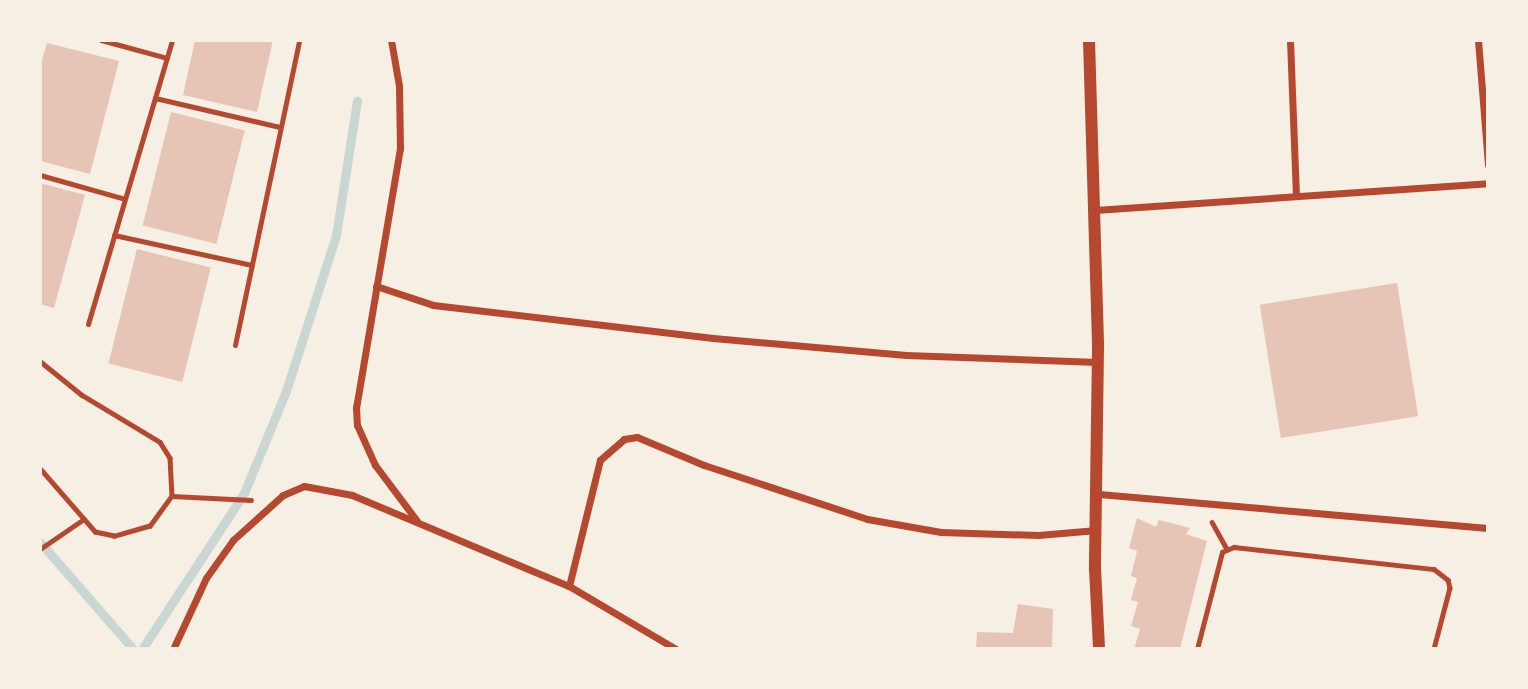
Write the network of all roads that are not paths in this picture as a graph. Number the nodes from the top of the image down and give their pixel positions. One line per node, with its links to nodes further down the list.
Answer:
1 (101, 40): 8 (lane)
2 (172, 40): 8 (lane)
3 (299, 40): 10 (lane)
4 (391, 40): 19 (street)
5 (1089, 40): 16 (street)
6 (1290, 40): 14 (street)
7 (1478, 40): 11 (street)
8 (167, 58): 9 (lane)
9 (155, 98): 10 (lane); 15 (lane)
10 (280, 127): 18 (lane)
11 (1488, 164)
12 (40, 175): 15 (lane)
13 (1488, 183): 14 (street)
14 (1296, 196): 16 (street)
15 (125, 199): 17 (lane)
16 (1095, 210): 22 (street)
17 (114, 236): 18 (lane); 20 (lane)
18 (252, 265): 21 (lane)
19 (376, 286): 22 (street); 24 (street)
20 (88, 324)
21 (235, 345)
22 (1098, 362): 23 (street)
23 (1099, 494): 25 (street); 26 (street)
24 (418, 522): 27 (street); 28 (street)
25 (1488, 528)
26 (1097, 530): 27 (street); 30 (street)
27 (569, 586): 29 (street)
28 (174, 648)
29 (676, 649)
30 (1100, 649)

